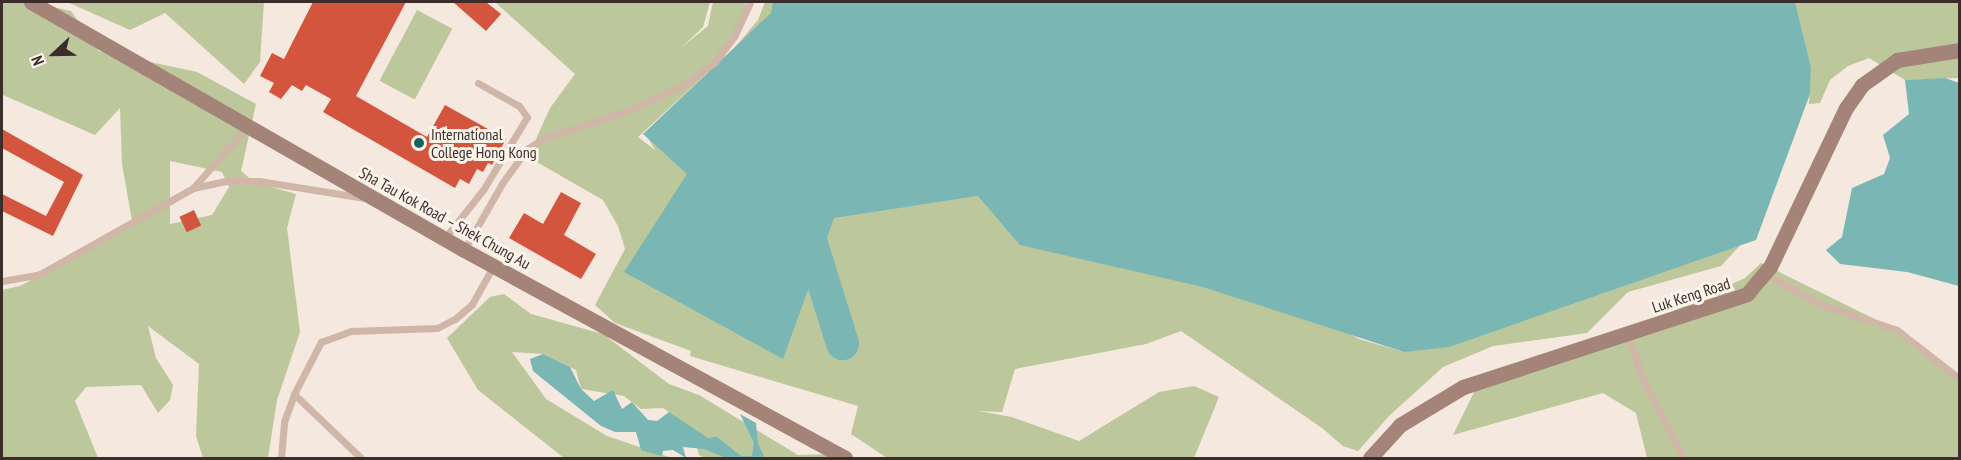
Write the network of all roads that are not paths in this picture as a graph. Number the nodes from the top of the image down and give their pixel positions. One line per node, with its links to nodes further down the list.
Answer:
1 (31, 2): 5 (main road, Sha Tau Kok Road – Shek Chung Au)
2 (750, 2): 9 (lane)
3 (1959, 50): 11 (main road, Luk Keng Road)
4 (478, 83): 8 (lane)
5 (248, 126): 6 (lane); 7 (main road, Sha Tau Kok Road – Shek Chung Au)
6 (193, 188): 7 (lane); 12 (lane)
7 (376, 201): 8 (main road, Sha Tau Kok Road – Shek Chung Au)
8 (444, 239): 9 (main road, Sha Tau Kok Road – Shek Chung Au)
9 (464, 250): 10 (main road, Sha Tau Kok Road – Shek Chung Au)
10 (494, 265): 15 (lane); 18 (main road, Sha Tau Kok Road – Shek Chung Au)
11 (1766, 274): 13 (main road, Luk Keng Road); 14 (lane)
12 (2, 281)
13 (1628, 334): 19 (main road, Luk Keng Road); 20 (lane)
14 (1959, 379)
15 (294, 394): 16 (lane); 17 (lane)
16 (281, 459)
17 (361, 459)
18 (845, 459)
19 (1370, 459)
20 (1684, 459)

